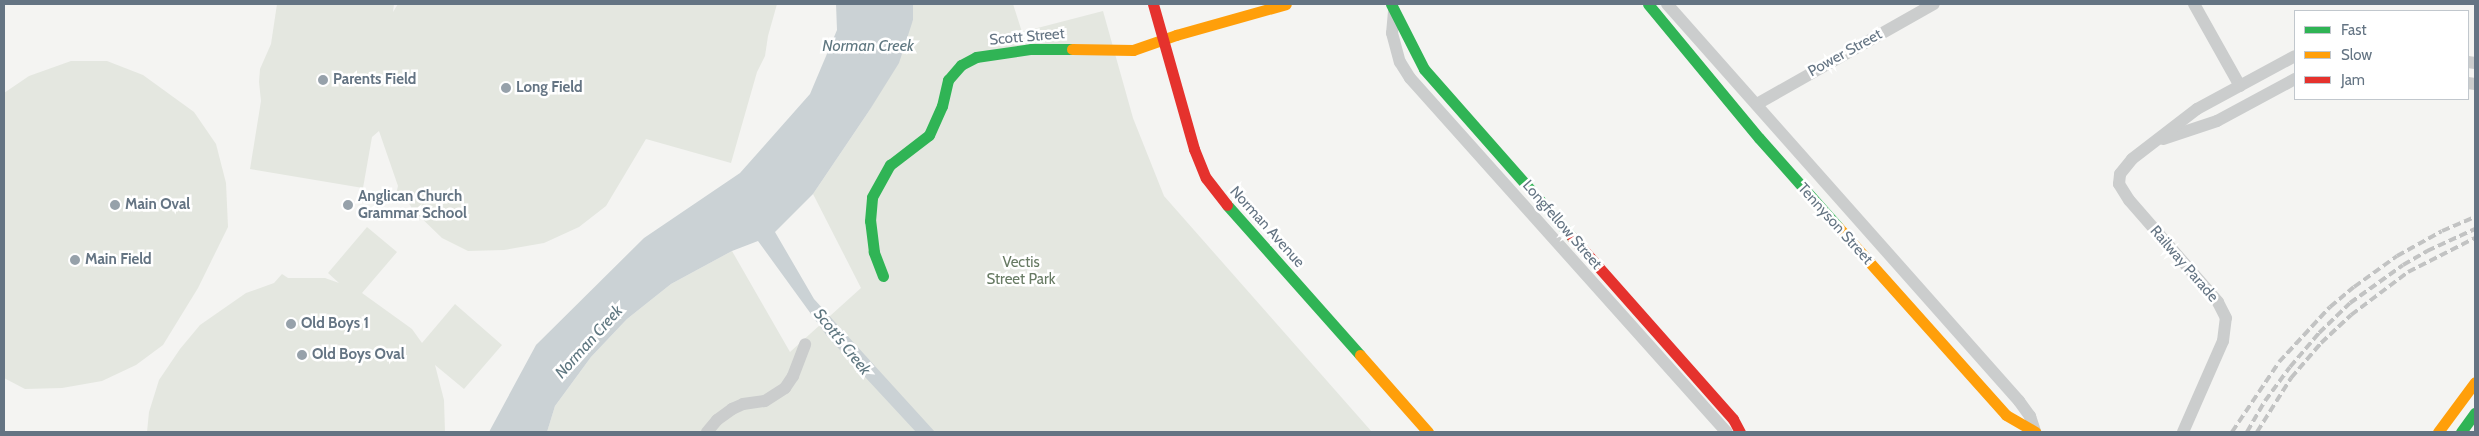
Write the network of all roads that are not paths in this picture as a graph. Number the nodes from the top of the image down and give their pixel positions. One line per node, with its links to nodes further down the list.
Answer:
1 (1152, 4): 8 (street, Norman Avenue)
2 (1286, 4): 8 (street, Scott Street)
3 (1648, 4): 22 (street, Tennyson Street)
4 (1667, 4): 12 (street, Tennyson Street)
5 (1934, 4): 12 (street, Power Street)
6 (2194, 4): 11 (street)
7 (1392, 7): 20 (street, Longfellow Street); 21 (street, Longfellow Street)
8 (1163, 40): 14 (street, Scott Street); 19 (street, Norman Avenue)
9 (2294, 57): 11 (street, Railway Parade)
10 (2294, 80): 13 (street, Railway Parade)
11 (2240, 86): 13 (street, Railway Parade)
12 (1757, 104): 22 (street, Tennyson Street)
13 (2156, 141): 23 (street, Railway Parade)
14 (883, 276)
15 (805, 344): 18 (street)
16 (2475, 382): 24 (street)
17 (2475, 413): 25 (street)
18 (707, 432)
19 (1428, 432)
20 (1727, 432)
21 (1740, 432)
22 (2035, 432)
23 (2183, 432)
24 (2438, 432)
25 (2461, 432)

